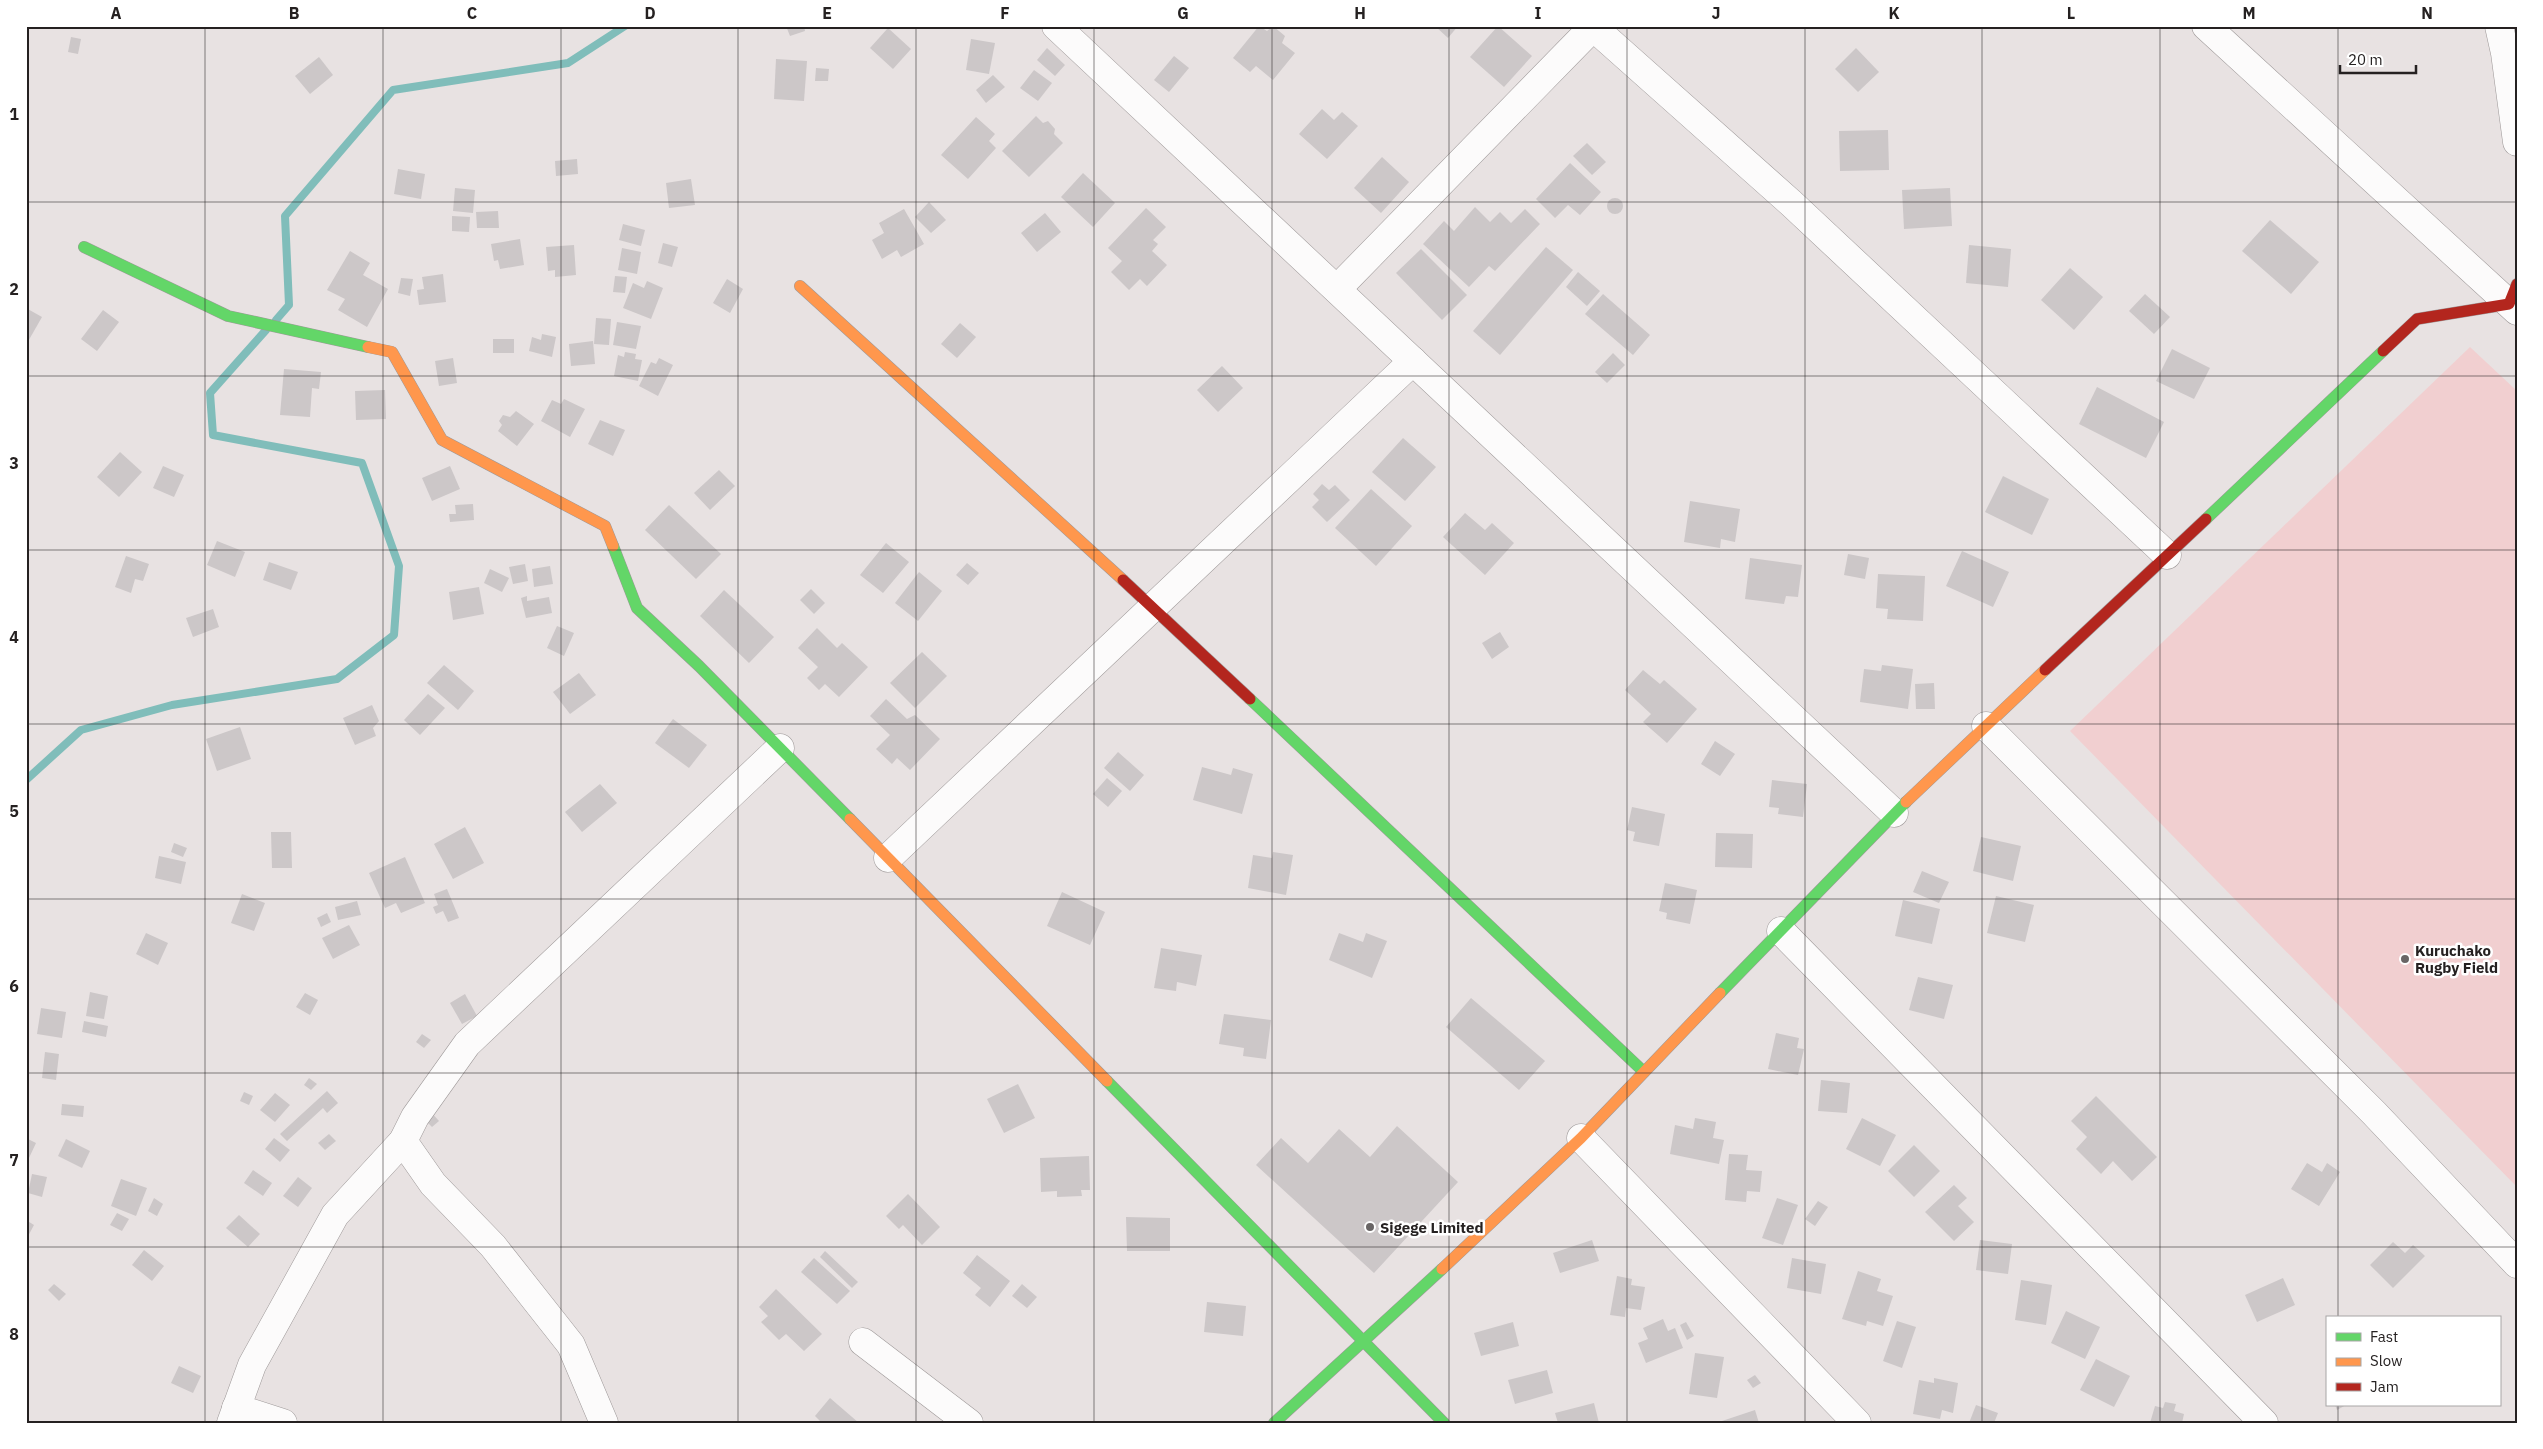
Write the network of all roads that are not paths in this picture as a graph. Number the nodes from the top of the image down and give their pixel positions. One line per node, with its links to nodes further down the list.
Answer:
1 (1056, 26): 8 (street)
2 (2206, 26): 9 (street)
3 (2499, 26): 5 (street)
4 (1592, 27): 8 (street); 11 (street)
5 (2517, 142)
6 (84, 247): 14 (street)
7 (800, 286): 12 (street)
8 (1336, 289): 10 (street)
9 (2514, 300): 11 (street)
10 (1412, 361): 12 (street); 15 (street)
11 (2167, 555): 13 (street)
12 (1153, 607): 16 (street); 18 (street)
13 (1986, 726): 15 (street); 21 (street)
14 (780, 748): 16 (street); 20 (street)
15 (1894, 812): 17 (street)
16 (888, 858): 23 (street)
17 (1781, 931): 18 (street); 31 (street)
18 (1644, 1072): 19 (street)
19 (1581, 1138): 23 (street); 30 (street)
20 (403, 1140): 24 (street); 26 (street)
21 (2517, 1264)
22 (863, 1342): 27 (street)
23 (1365, 1342): 28 (street); 29 (street)
24 (233, 1416): 25 (street)
25 (283, 1423)
26 (604, 1423)
27 (969, 1423)
28 (1274, 1423)
29 (1444, 1423)
30 (1857, 1423)
31 (2264, 1423)

